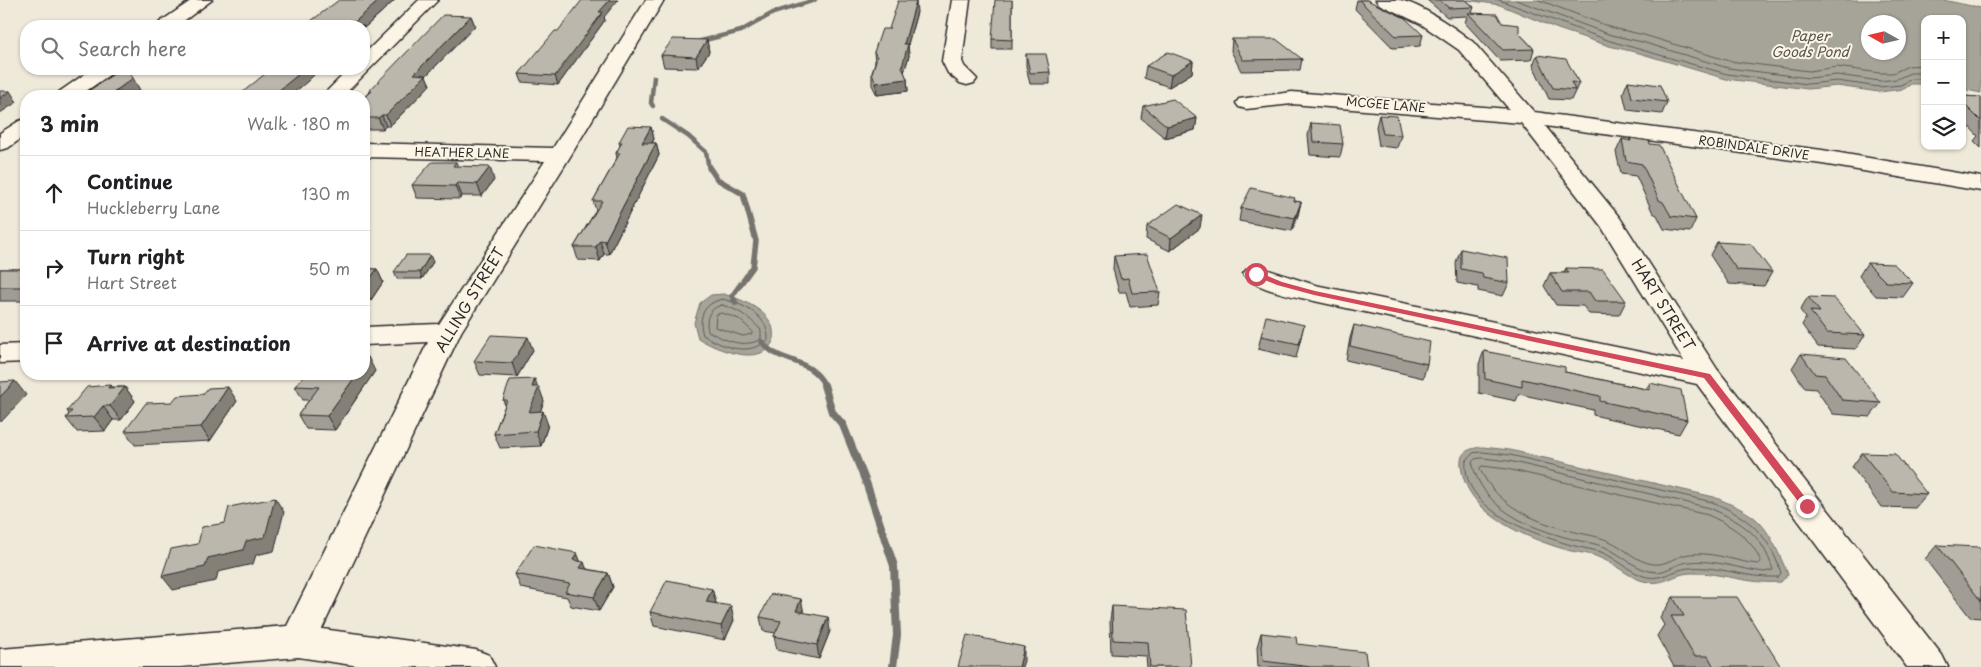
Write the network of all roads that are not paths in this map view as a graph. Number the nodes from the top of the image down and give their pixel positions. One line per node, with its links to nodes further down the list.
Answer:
1 (203, 0): 6 (street)
2 (429, 0): 7 (street)
3 (655, 0): 20 (street, ALLING STREET)
4 (962, 0): 10 (street)
5 (1385, 0): 14 (street, HART STREET)
6 (175, 20)
7 (370, 59)
8 (96, 75): 11 (street)
9 (354, 75): 12 (street)
10 (967, 79)
11 (75, 90)
12 (338, 90)
13 (1246, 103): 14 (street, MCGEE LANE)
14 (1527, 117): 21 (street, ROBINDALE DRIVE); 27 (street, HART STREET)
15 (20, 128): 16 (street)
16 (0, 143)
17 (0, 148): 18 (street)
18 (20, 148)
19 (370, 150): 20 (street, HEATHER LANE)
20 (560, 155): 23 (street, ALLING STREET)
21 (1981, 184)
22 (1256, 274): 27 (street)
23 (447, 332): 24 (street); 28 (street, ALLING STREET)
24 (370, 336)
25 (20, 353): 26 (street)
26 (0, 354)
27 (1707, 376): 31 (street, HART STREET)
28 (298, 642): 29 (street); 30 (street)
29 (0, 666)
30 (476, 667)
31 (1929, 667)

